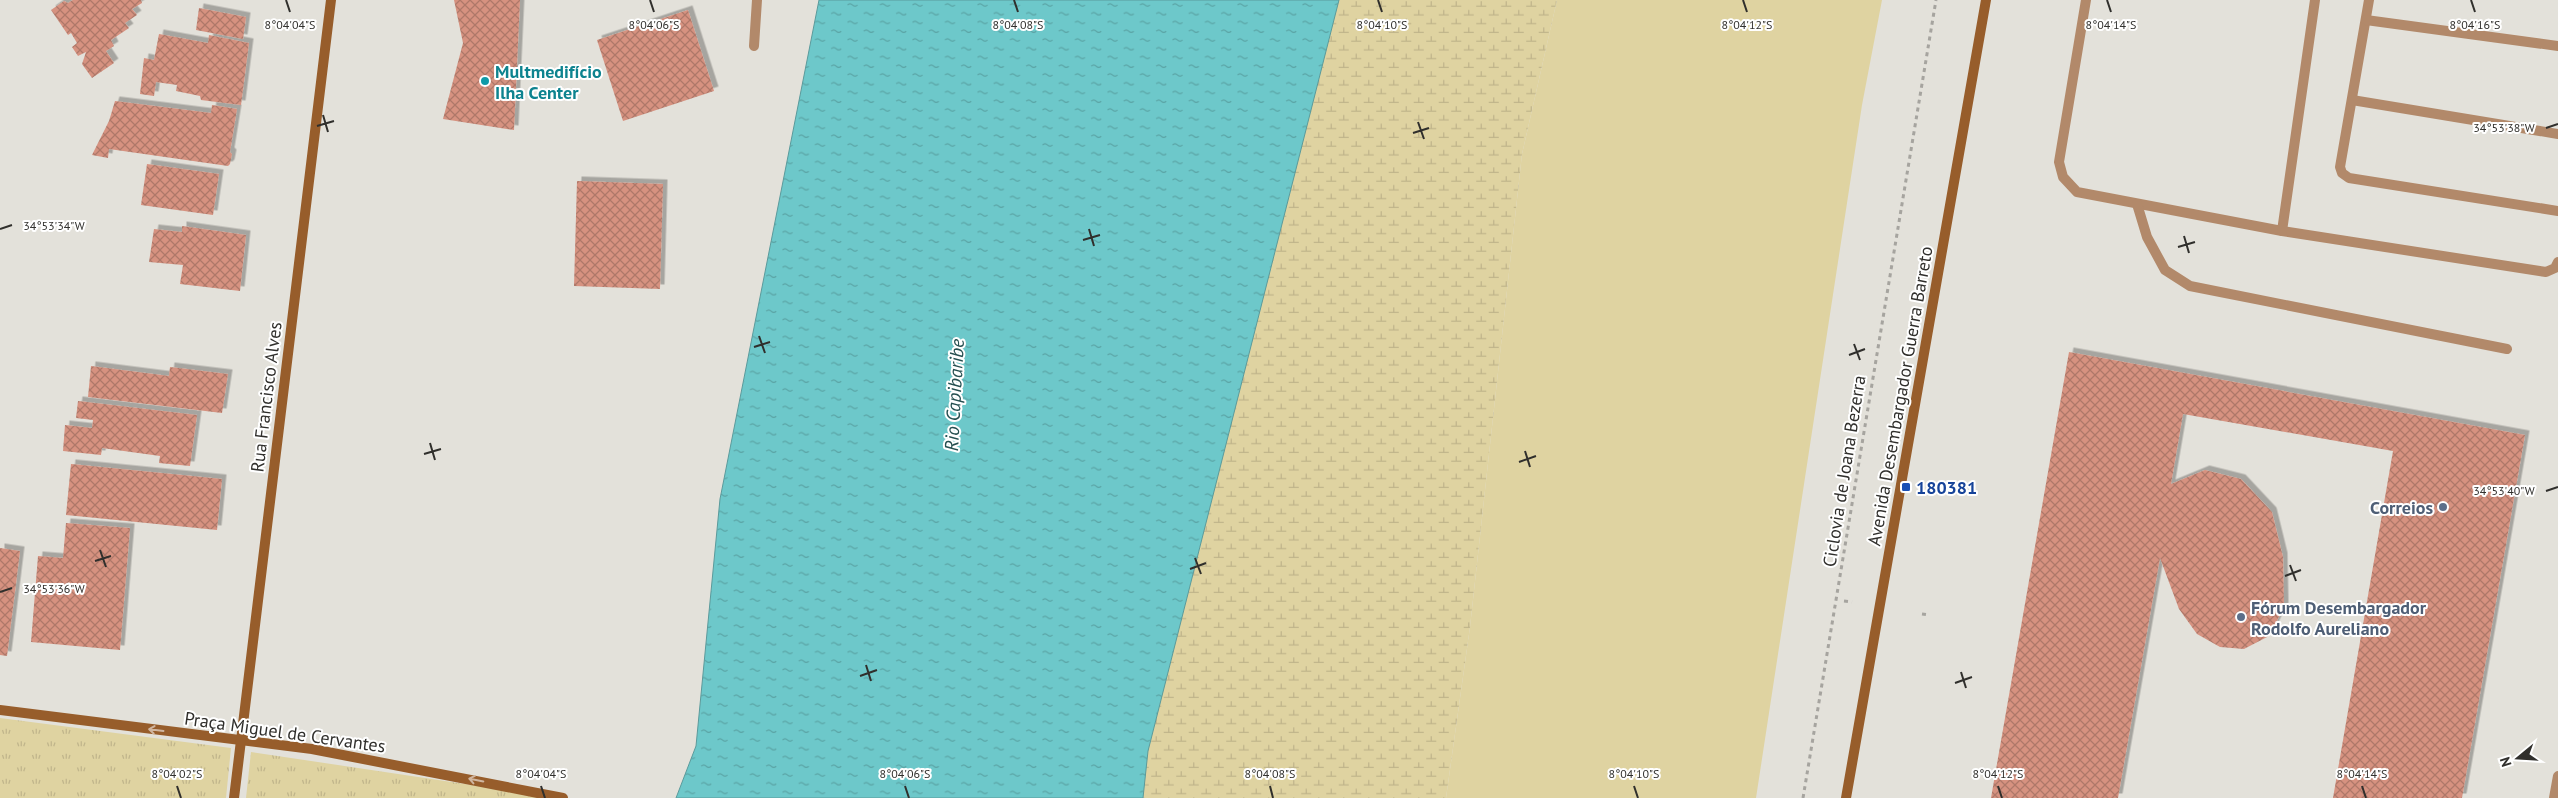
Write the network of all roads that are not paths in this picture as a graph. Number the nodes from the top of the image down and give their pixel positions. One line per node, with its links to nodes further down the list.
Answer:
1 (331, 0): 19 (street, Rua Francisco Alves)
2 (757, 0): 9 (lane)
3 (1986, 0): 23 (street, Avenida Desembargador Guerra Barreto)
4 (2086, 0): 13 (lane)
5 (2310, 0): 6 (lane)
6 (2315, 0): 15 (lane)
7 (2369, 0): 8 (lane)
8 (2366, 20): 10 (lane); 11 (lane)
9 (754, 46)
10 (2558, 46)
11 (2352, 100): 12 (lane); 14 (lane)
12 (2558, 134)
13 (2137, 204): 15 (lane); 17 (lane)
14 (2558, 211)
15 (2282, 231): 16 (lane)
16 (2558, 262)
17 (2507, 349)
18 (0, 710): 19 (street, Praça Miguel de Cervantes, one-way to 18)
19 (239, 741): 21 (street, Rua Francisco Alves); 22 (street, Praça Miguel de Cervantes, one-way to 19)
20 (2558, 776): 24 (lane)
21 (234, 798)
22 (563, 798)
23 (1846, 798)
24 (2554, 798)

